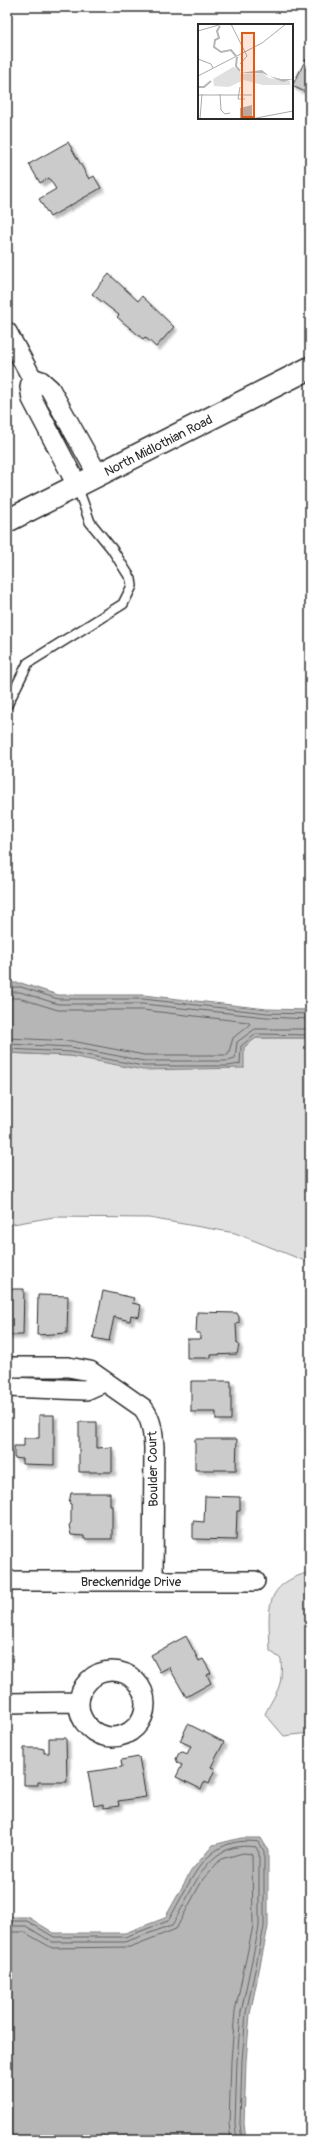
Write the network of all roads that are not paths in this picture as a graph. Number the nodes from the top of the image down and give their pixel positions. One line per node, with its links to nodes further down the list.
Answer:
1 (7, 332): 3 (street)
2 (310, 368): 4 (main road, North Midlothian Road)
3 (32, 378): 4 (street); 5 (street)
4 (98, 475): 5 (main road, North Midlothian Road)
5 (77, 485): 6 (main road, North Midlothian Road); 7 (lane)
6 (7, 521)
7 (7, 705)
8 (7, 1367): 9 (street, Boulder Court)
9 (104, 1382): 10 (street); 11 (street, Boulder Court)
10 (7, 1387)
11 (152, 1580): 12 (street, Breckenridge Drive); 13 (street, Breckenridge Drive)
12 (7, 1581)
13 (255, 1581)
14 (79, 1702): 15 (street)
15 (7, 1703)

